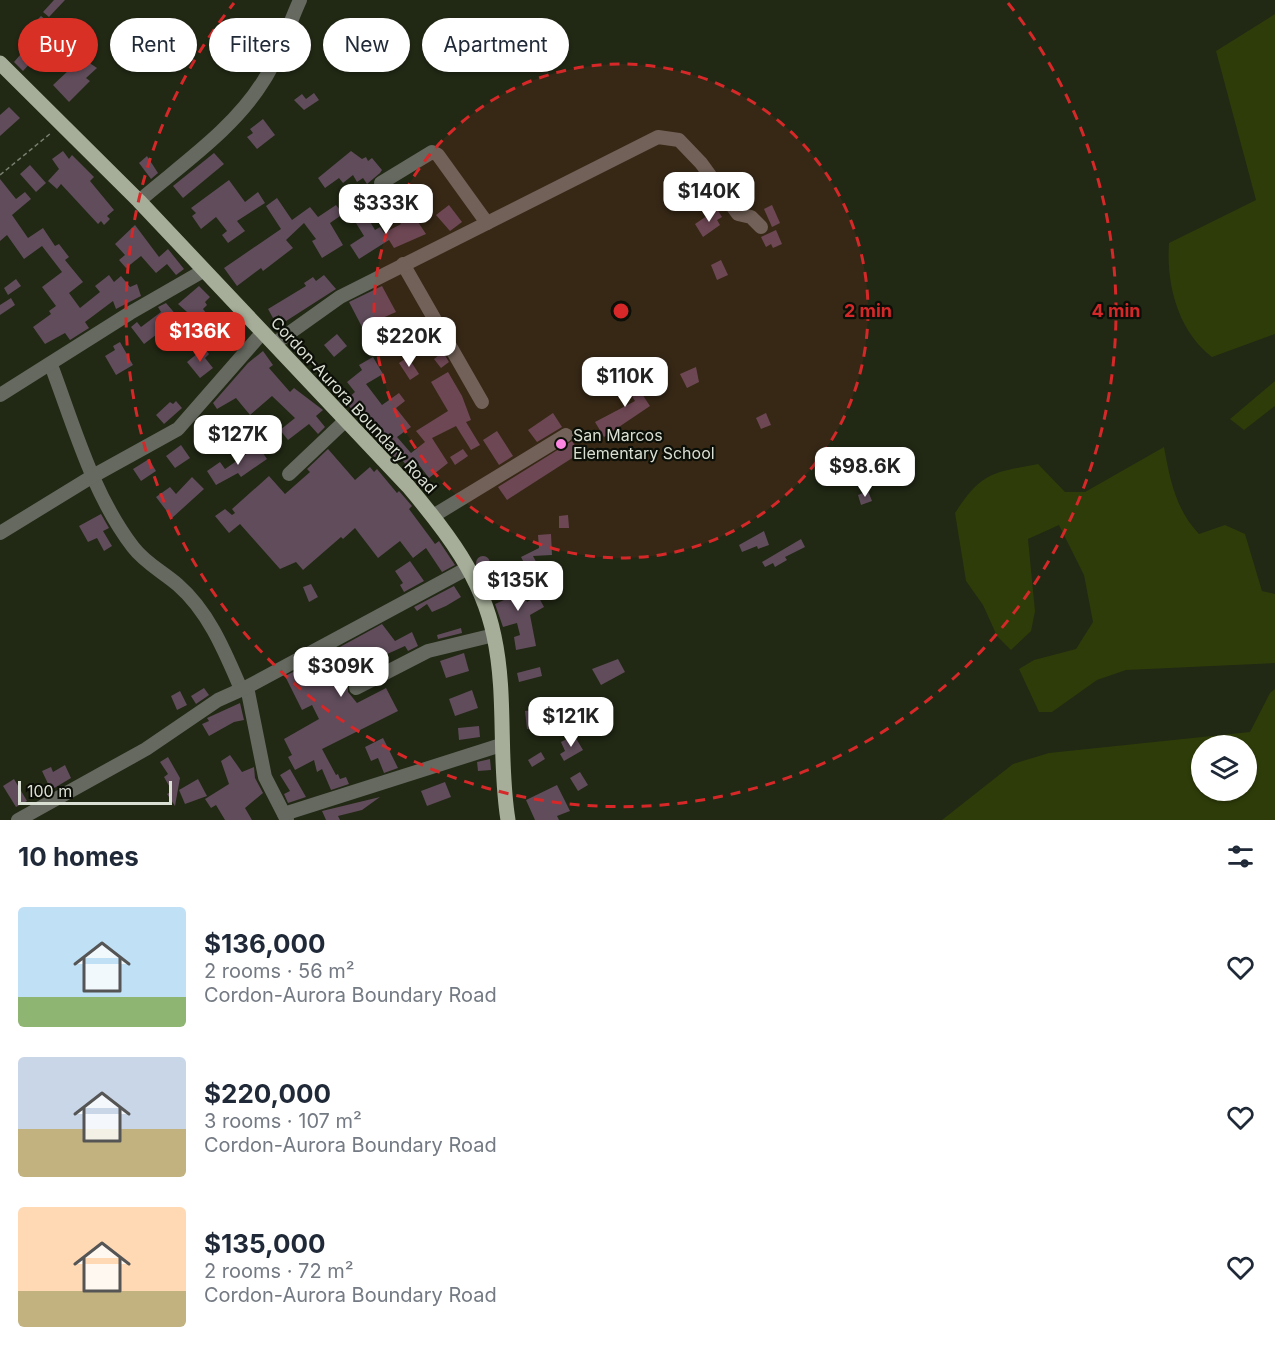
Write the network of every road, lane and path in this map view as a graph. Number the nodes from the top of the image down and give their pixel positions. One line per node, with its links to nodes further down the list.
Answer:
1 (299, 1): 6 (street)
2 (0, 63): 3 (main road, Cordon-Aurora Boundary Road)
3 (61, 125): 4 (path); 6 (main road, Cordon-Aurora Boundary Road)
4 (0, 176)
5 (381, 183): 7 (street)
6 (139, 201): 10 (main road, Cordon-Aurora Boundary Road)
7 (487, 223): 8 (street); 9 (street)
8 (761, 227)
9 (403, 264): 12 (street); 15 (street)
10 (203, 271): 11 (main road, Cordon-Aurora Boundary Road); 13 (street)
11 (262, 333): 12 (main road, Cordon-Aurora Boundary Road); 19 (street)
12 (273, 344): 16 (main road, Cordon-Aurora Boundary Road)
13 (51, 365): 14 (street); 19 (street)
14 (0, 395)
15 (482, 402)
16 (346, 420): 18 (street); 20 (main road, Cordon-Aurora Boundary Road)
17 (566, 435): 20 (street)
18 (289, 474)
19 (93, 476): 21 (street); 24 (street)
20 (433, 516): 22 (main road, Cordon-Aurora Boundary Road)
21 (0, 532)
22 (468, 568): 23 (main road, Cordon-Aurora Boundary Road); 24 (street)
23 (494, 635): 25 (street); 26 (main road, Cordon-Aurora Boundary Road)
24 (244, 688): 27 (street); 28 (street)
25 (356, 688)
26 (501, 745): 27 (street); 29 (main road, Cordon-Aurora Boundary Road)
27 (285, 817)
28 (18, 820)
29 (508, 820)

